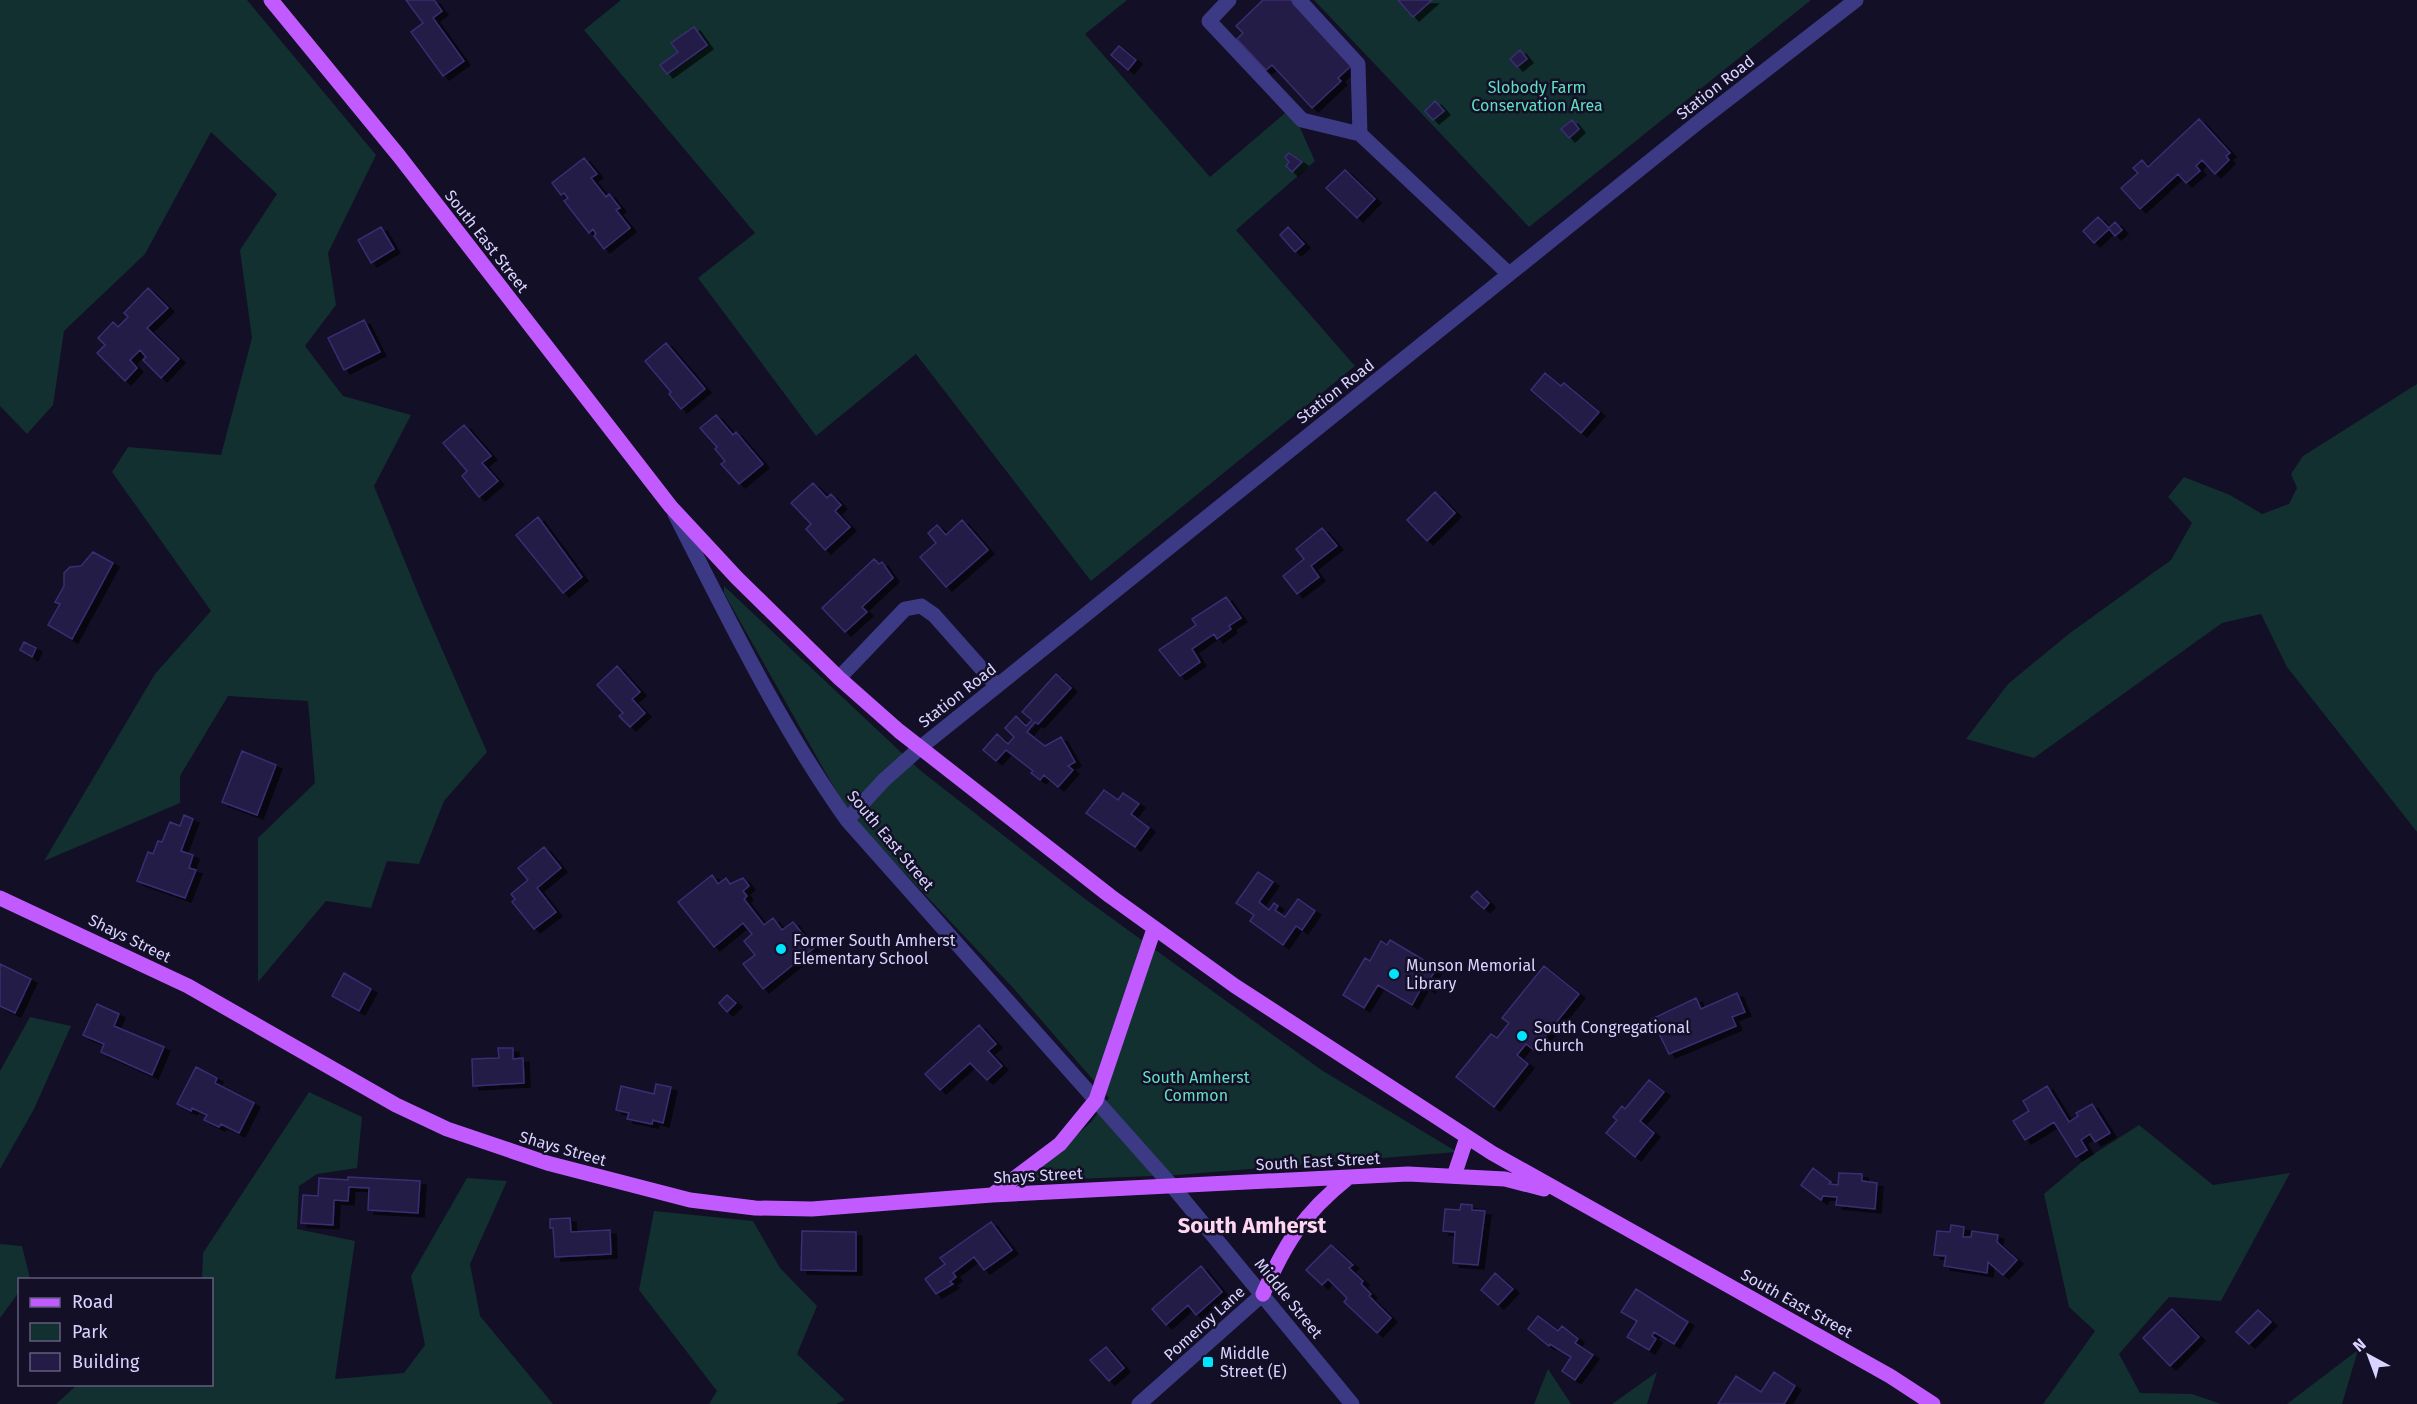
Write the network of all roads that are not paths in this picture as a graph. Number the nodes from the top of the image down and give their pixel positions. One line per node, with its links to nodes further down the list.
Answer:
1 (272, 0): 7 (main road, South East Street)
2 (1229, 0): 5 (street)
3 (1299, 0): 5 (street)
4 (1856, 0): 6 (street, Station Road)
5 (1360, 134): 6 (street)
6 (1509, 274): 9 (street, Station Road)
7 (670, 507): 8 (main road, South East Street); 11 (street, South East Street)
8 (839, 678): 9 (street); 10 (main road, South East Street)
9 (997, 686): 10 (street, Station Road)
10 (921, 747): 11 (street, Station Road); 13 (main road, South East Street)
11 (847, 820): 14 (street, South East Street)
12 (0, 898): 19 (main road, Shays Street)
13 (1154, 929): 14 (main road); 15 (main road, South East Street)
14 (1096, 1100): 18 (street, South East Street); 19 (main road)
15 (1467, 1137): 16 (main road); 20 (main road, South East Street)
16 (1454, 1176): 17 (main road, South East Street); 20 (main road, South East Street)
17 (1348, 1178): 18 (main road, South East Street); 21 (main road, Pomeroy Lane)
18 (1173, 1187): 19 (main road, Shays Street); 21 (street, Middle Street)
19 (992, 1195)
20 (1579, 1201): 24 (main road, South East Street)
21 (1263, 1294): 22 (street, Pomeroy Lane); 23 (street, Middle Street)
22 (1139, 1404)
23 (1352, 1404)
24 (1933, 1404)

